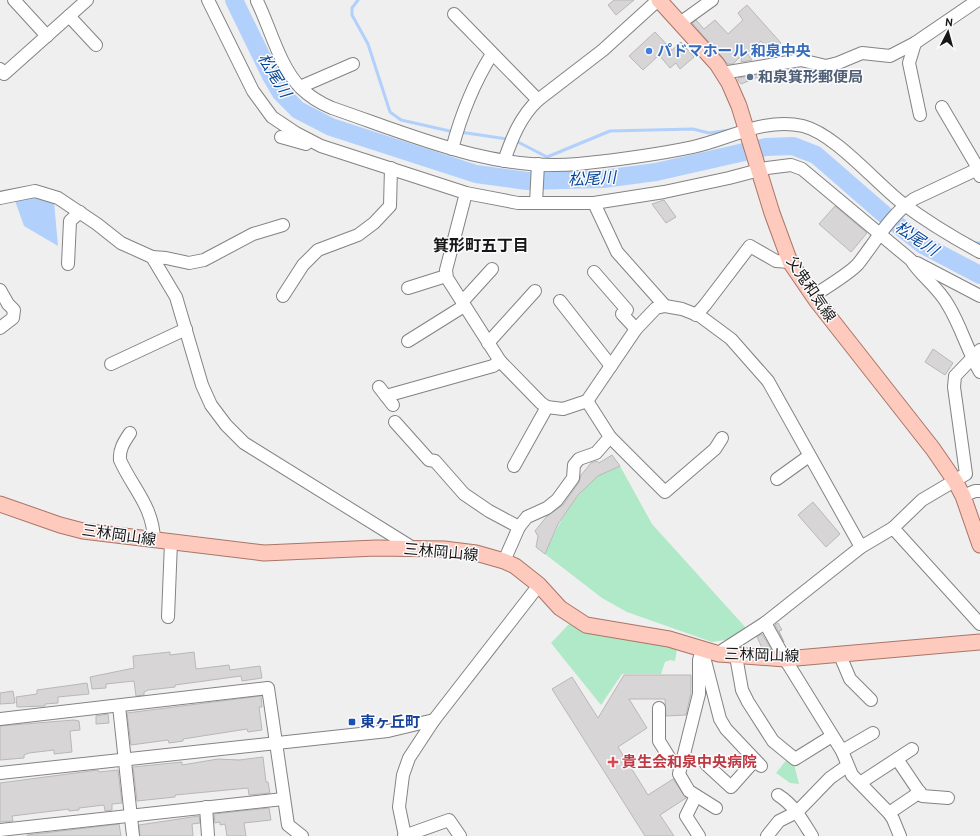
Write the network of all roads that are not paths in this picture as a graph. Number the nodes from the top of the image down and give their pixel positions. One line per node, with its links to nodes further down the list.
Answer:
1 (14, 0): 11 (street)
2 (87, 0): 9 (street)
3 (208, 0): 24 (street)
4 (658, 0): 10 (main road, 父鬼和気線); 19 (street)
5 (712, 0): 10 (street)
6 (978, 0): 12 (street)
7 (261, 1): 18 (street)
8 (454, 14): 14 (street)
9 (69, 16): 11 (street); 13 (street)
10 (680, 23): 17 (main road, 父鬼和気線)
11 (47, 36): 16 (street)
12 (915, 43): 17 (street); 21 (street)
13 (96, 45)
14 (492, 54): 19 (street); 25 (street)
15 (353, 64): 18 (street)
16 (0, 69)
17 (722, 73): 22 (main road, 父鬼和気線)
18 (300, 87): 25 (street)
19 (538, 100): 26 (street)
20 (942, 107): 30 (street)
21 (920, 115)
22 (748, 132): 27 (street); 29 (main road, 父鬼和気線); 35 (street)
23 (281, 137): 24 (street)
24 (321, 146): 28 (street)
25 (452, 149): 26 (street)
26 (504, 161): 27 (street)
27 (538, 166): 33 (street)
28 (391, 168): 31 (street); 50 (street)
29 (759, 168): 34 (street); 38 (street); 42 (main road, 父鬼和気線)
30 (979, 172): 35 (street)
31 (466, 193): 33 (street); 46 (street)
32 (0, 198): 36 (street)
33 (536, 202): 34 (street)
34 (594, 203): 55 (street)
35 (904, 206): 38 (street); 39 (street)
36 (80, 212): 40 (street); 43 (street)
37 (283, 225): 40 (street)
38 (880, 234): 41 (street); 51 (street)
39 (980, 252)
40 (152, 258): 58 (street)
41 (911, 260): 52 (street); 62 (street)
42 (790, 262): 51 (main road, 父鬼和気線); 56 (street)
43 (68, 264)
44 (492, 269): 54 (street)
45 (594, 272): 59 (street)
46 (446, 276): 47 (street); 54 (street)
47 (408, 288)
48 (0, 290): 57 (street)
49 (535, 291): 61 (street)
50 (283, 296)
51 (813, 296): 77 (main road, 父鬼和気線)
52 (980, 296)
53 (560, 301): 65 (street)
54 (463, 304): 60 (street); 61 (street)
55 (665, 306): 56 (street); 59 (street)
56 (696, 315): 74 (street)
57 (0, 328)
58 (186, 329): 64 (street); 87 (street)
59 (636, 329): 65 (street)
60 (416, 340)
61 (488, 343): 63 (street)
62 (976, 353): 66 (street); 77 (street)
63 (500, 361): 67 (street); 69 (street)
64 (111, 364)
65 (611, 366): 68 (street)
66 (980, 372)
67 (386, 396)
68 (587, 401): 69 (street); 72 (street)
69 (547, 407): 75 (street)
70 (395, 422): 81 (street)
71 (130, 433): 83 (street)
72 (610, 437): 73 (street); 81 (street)
73 (722, 438)
74 (809, 456): 76 (street); 86 (street)
75 (514, 466)
76 (784, 478)
77 (955, 481): 79 (main road, 父鬼和気線); 82 (street)
78 (980, 491): 79 (street)
79 (963, 496): 85 (main road, 父鬼和気線)
80 (0, 504): 83 (main road, 三林岡山線)
81 (519, 527): 88 (street)
82 (893, 528): 86 (street); 92 (street)
83 (154, 540): 84 (main road, 三林岡山線)
84 (171, 542): 87 (main road, 三林岡山線); 90 (street)
85 (980, 545)
86 (861, 547): 91 (street)
87 (413, 548): 88 (main road, 三林岡山線)
88 (504, 561): 89 (main road, 三林岡山線)
89 (539, 585): 94 (main road, 三林岡山線); 103 (street)
90 (168, 617)
91 (765, 623): 96 (street); 98 (street)
92 (980, 624)
93 (980, 642): 95 (main road, 三林岡山線)
94 (702, 650): 96 (main road, 三林岡山線); 111 (street); 112 (street)
95 (839, 653): 98 (main road, 三林岡山線); 99 (street)
96 (719, 654): 97 (main road, 三林岡山線)
97 (736, 656): 98 (main road, 三林岡山線); 104 (street)
98 (784, 659): 104 (street)
99 (871, 700)
100 (119, 706): 102 (street); 106 (street); 110 (street)
101 (659, 708): 111 (street)
102 (0, 719)
103 (434, 720): 106 (street); 130 (street)
104 (832, 736): 108 (street)
105 (868, 739): 108 (street)
106 (275, 742): 110 (street); 120 (street)
107 (912, 749): 109 (street)
108 (842, 751): 113 (street)
109 (897, 759): 115 (street); 116 (street)
110 (125, 760): 114 (street); 125 (street)
111 (680, 764): 118 (street)
112 (706, 764)
113 (847, 766): 115 (street); 123 (street)
114 (0, 773)
115 (860, 783): 124 (street)
116 (920, 792): 119 (street); 124 (street)
117 (778, 795): 123 (street)
118 (696, 796): 122 (street); 132 (street)
119 (948, 798)
120 (283, 799): 121 (street); 129 (street)
121 (206, 807): 125 (street); 128 (street)
122 (716, 808)
123 (797, 812): 133 (street); 134 (street)
124 (889, 813): 135 (street)
125 (131, 815): 126 (street); 127 (street)
126 (0, 830)
127 (133, 836)
128 (208, 836)
129 (302, 836)
130 (404, 836): 131 (street)
131 (460, 836)
132 (699, 836)
133 (767, 836)
134 (812, 836)
135 (899, 836)

